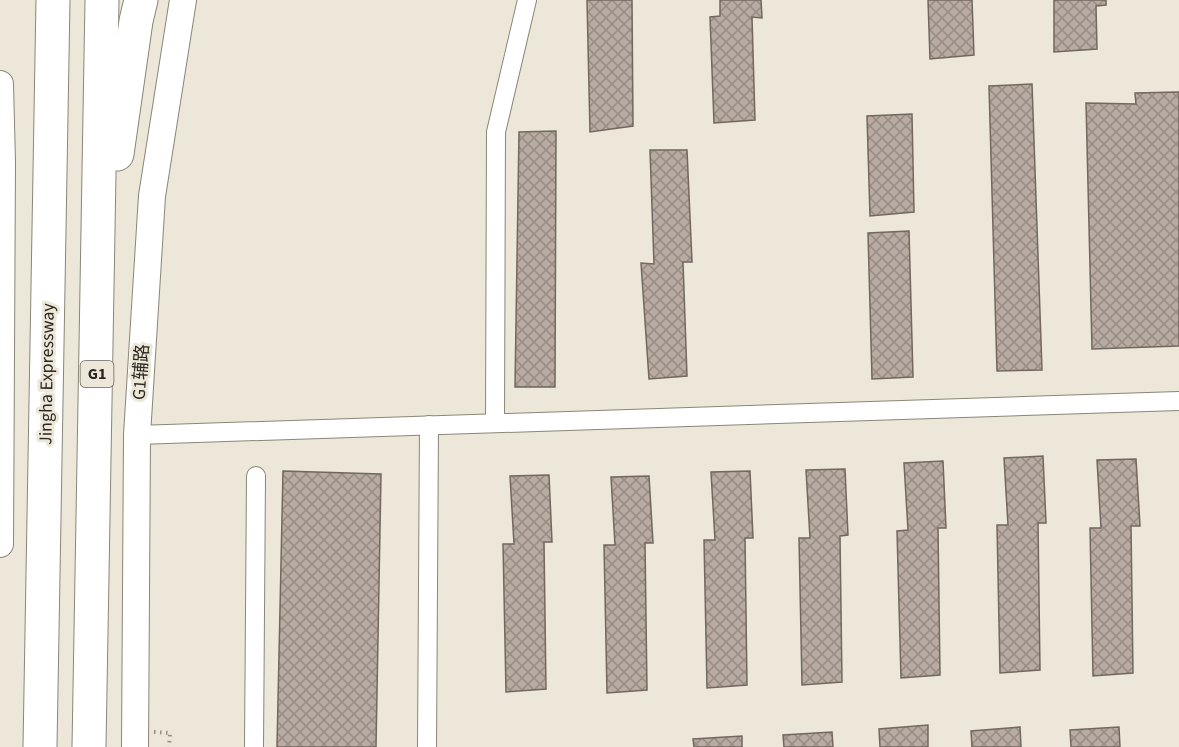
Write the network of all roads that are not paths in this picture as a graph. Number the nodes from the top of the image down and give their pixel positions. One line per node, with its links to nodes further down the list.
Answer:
1 (31, 0): 8 (highway)
2 (53, 0): 8 (highway, Jingha Expressway)
3 (102, 0): 9 (highway, G1)
4 (141, 0): 9 (highway)
5 (183, 0): 13 (street, G1辅路)
6 (526, 0): 11 (street)
7 (0, 84): 15 (street)
8 (49, 249): 16 (highway, Jingha Expressway)
9 (97, 373): 17 (highway, G1)
10 (1179, 401): 11 (street)
11 (495, 423): 12 (street)
12 (429, 425): 13 (street); 20 (street)
13 (137, 435): 18 (street, G1辅路)
14 (256, 476): 19 (street)
15 (0, 544)
16 (40, 747)
17 (89, 747)
18 (135, 747)
19 (254, 747)
20 (427, 747)

